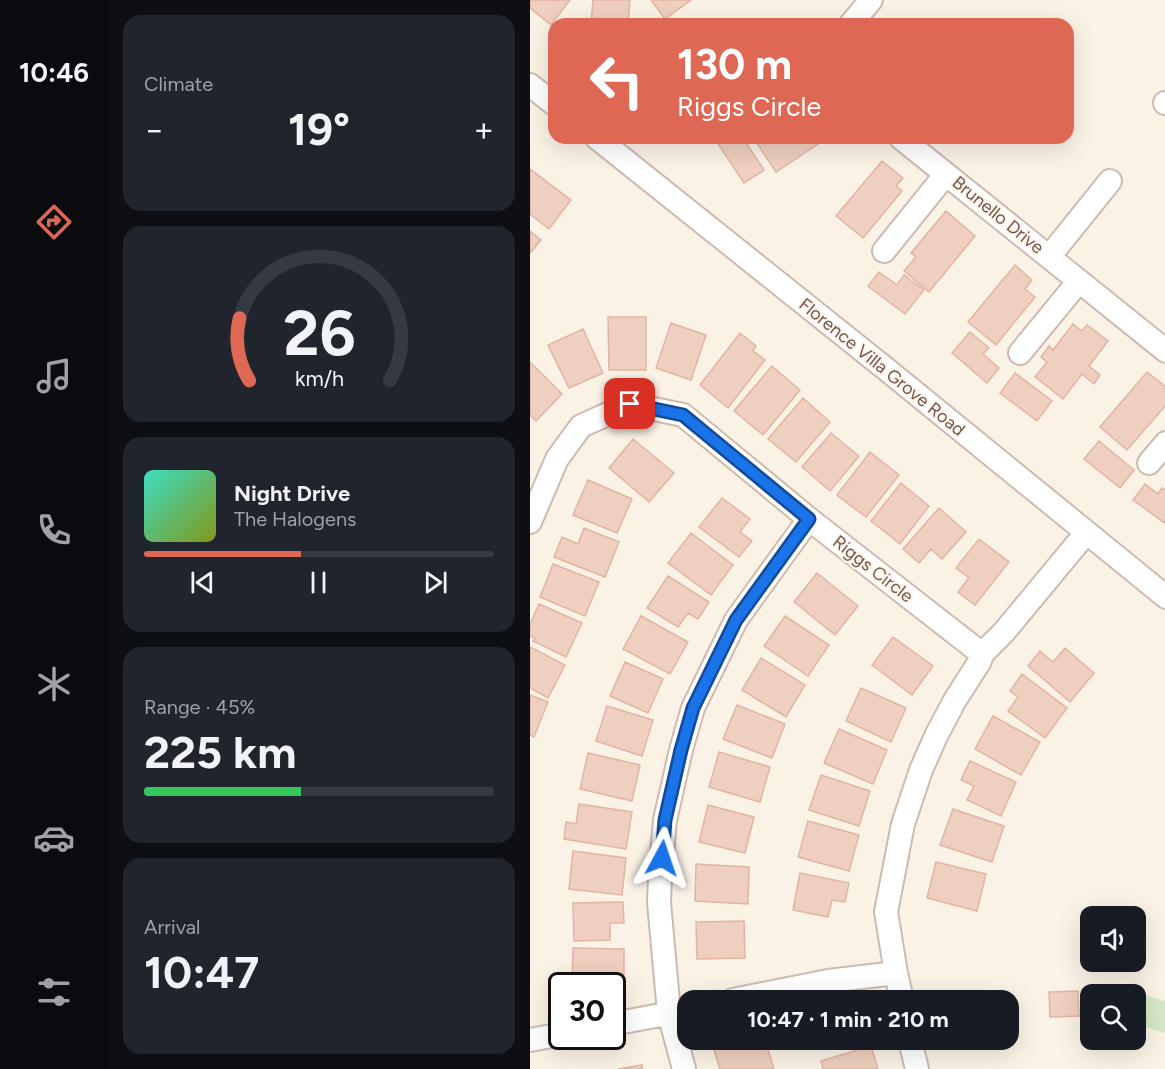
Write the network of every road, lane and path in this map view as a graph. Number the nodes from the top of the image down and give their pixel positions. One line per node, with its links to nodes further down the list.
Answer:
1 (871, 0): 2 (street)
2 (856, 18)
3 (605, 144): 16 (street, Florence Villa Grove Road)
4 (914, 144): 5 (street, Brunello Drive)
5 (946, 174): 7 (street, Brunello Drive); 8 (street, Brunello Drive)
6 (1110, 181): 8 (street, Brunello Drive)
7 (884, 251)
8 (1049, 256): 9 (street, Brunello Drive)
9 (1079, 281): 10 (street, Brunello Drive); 11 (street)
10 (1166, 351)
11 (1020, 353)
12 (1166, 443): 13 (street)
13 (1149, 463)
14 (809, 519): 15 (street, Riggs Circle); 18 (street, Riggs Circle); 22 (street)
15 (530, 522)
16 (1086, 533): 17 (street, Florence Villa Grove Road); 18 (street)
17 (1166, 597)
18 (982, 654): 19 (street)
19 (896, 974): 20 (street); 21 (street)
20 (783, 990)
21 (900, 990)
22 (677, 1006)
23 (677, 1012): 24 (street)
24 (626, 1021)
25 (548, 1037): 26 (street)
26 (530, 1040)
27 (682, 1050): 29 (street)
28 (912, 1050): 30 (street)
29 (684, 1069)
30 (917, 1069)

